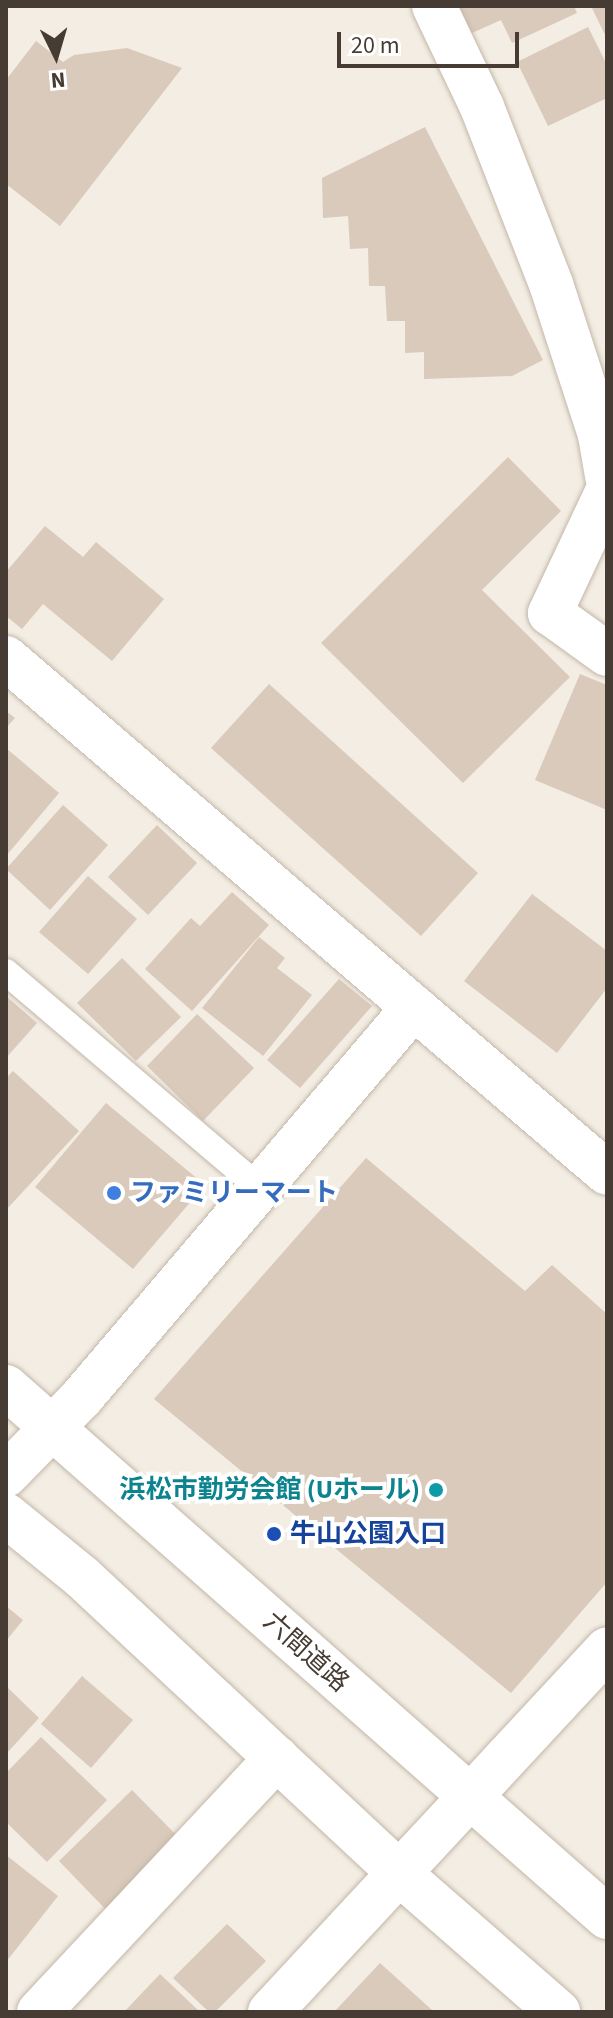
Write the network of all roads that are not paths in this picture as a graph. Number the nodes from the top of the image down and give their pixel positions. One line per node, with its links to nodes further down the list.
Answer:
1 (434, 6): 2 (street)
2 (607, 476)
3 (607, 492): 4 (street)
4 (607, 654)
5 (6, 658): 7 (street)
6 (6, 972): 9 (lane)
7 (414, 1007): 8 (street); 9 (street)
8 (607, 1173)
9 (260, 1188): 11 (street)
10 (6, 1387): 11 (street, 六間道路)
11 (52, 1428): 12 (street); 16 (street, 六間道路)
12 (6, 1475)
13 (6, 1515): 15 (street)
14 (607, 1649): 16 (street)
15 (277, 1758): 17 (street); 19 (street)
16 (468, 1796): 17 (street); 18 (street, 六間道路)
17 (400, 1874): 20 (street); 21 (street)
18 (607, 1917)
19 (39, 2012)
20 (270, 2012)
21 (558, 2012)

